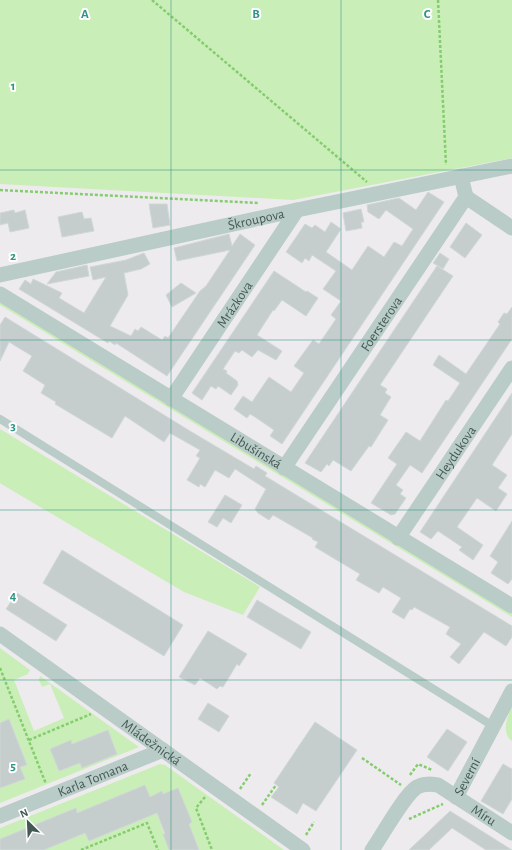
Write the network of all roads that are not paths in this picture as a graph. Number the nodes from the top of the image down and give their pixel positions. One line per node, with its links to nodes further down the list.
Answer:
1 (512, 166): 2 (street, Škroupova)
2 (454, 178): 3 (street); 4 (street, Škroupova)
3 (466, 197): 5 (street); 11 (street, Foersterova)
4 (297, 210): 6 (street, Škroupova); 9 (street, Mrázkova)
5 (512, 228)
6 (0, 275)
7 (0, 294): 9 (street, Libušínská)
8 (512, 368): 12 (street, Heydukova)
9 (171, 399): 11 (street, Libušínská)
10 (0, 419): 16 (lane)
11 (284, 468): 12 (street, Libušínská)
12 (398, 538): 13 (street, Libušínská)
13 (509, 602)
14 (0, 634): 17 (street, Mládežnická)
15 (512, 691): 16 (street, Severní)
16 (493, 726): 18 (street, Severní)
17 (163, 750): 19 (street, Karla Tomana); 21 (street, Mládežnická)
18 (452, 801): 20 (street, Míru); 22 (street, Severní)
19 (0, 816)
20 (512, 833)
21 (303, 844)
22 (372, 850)

